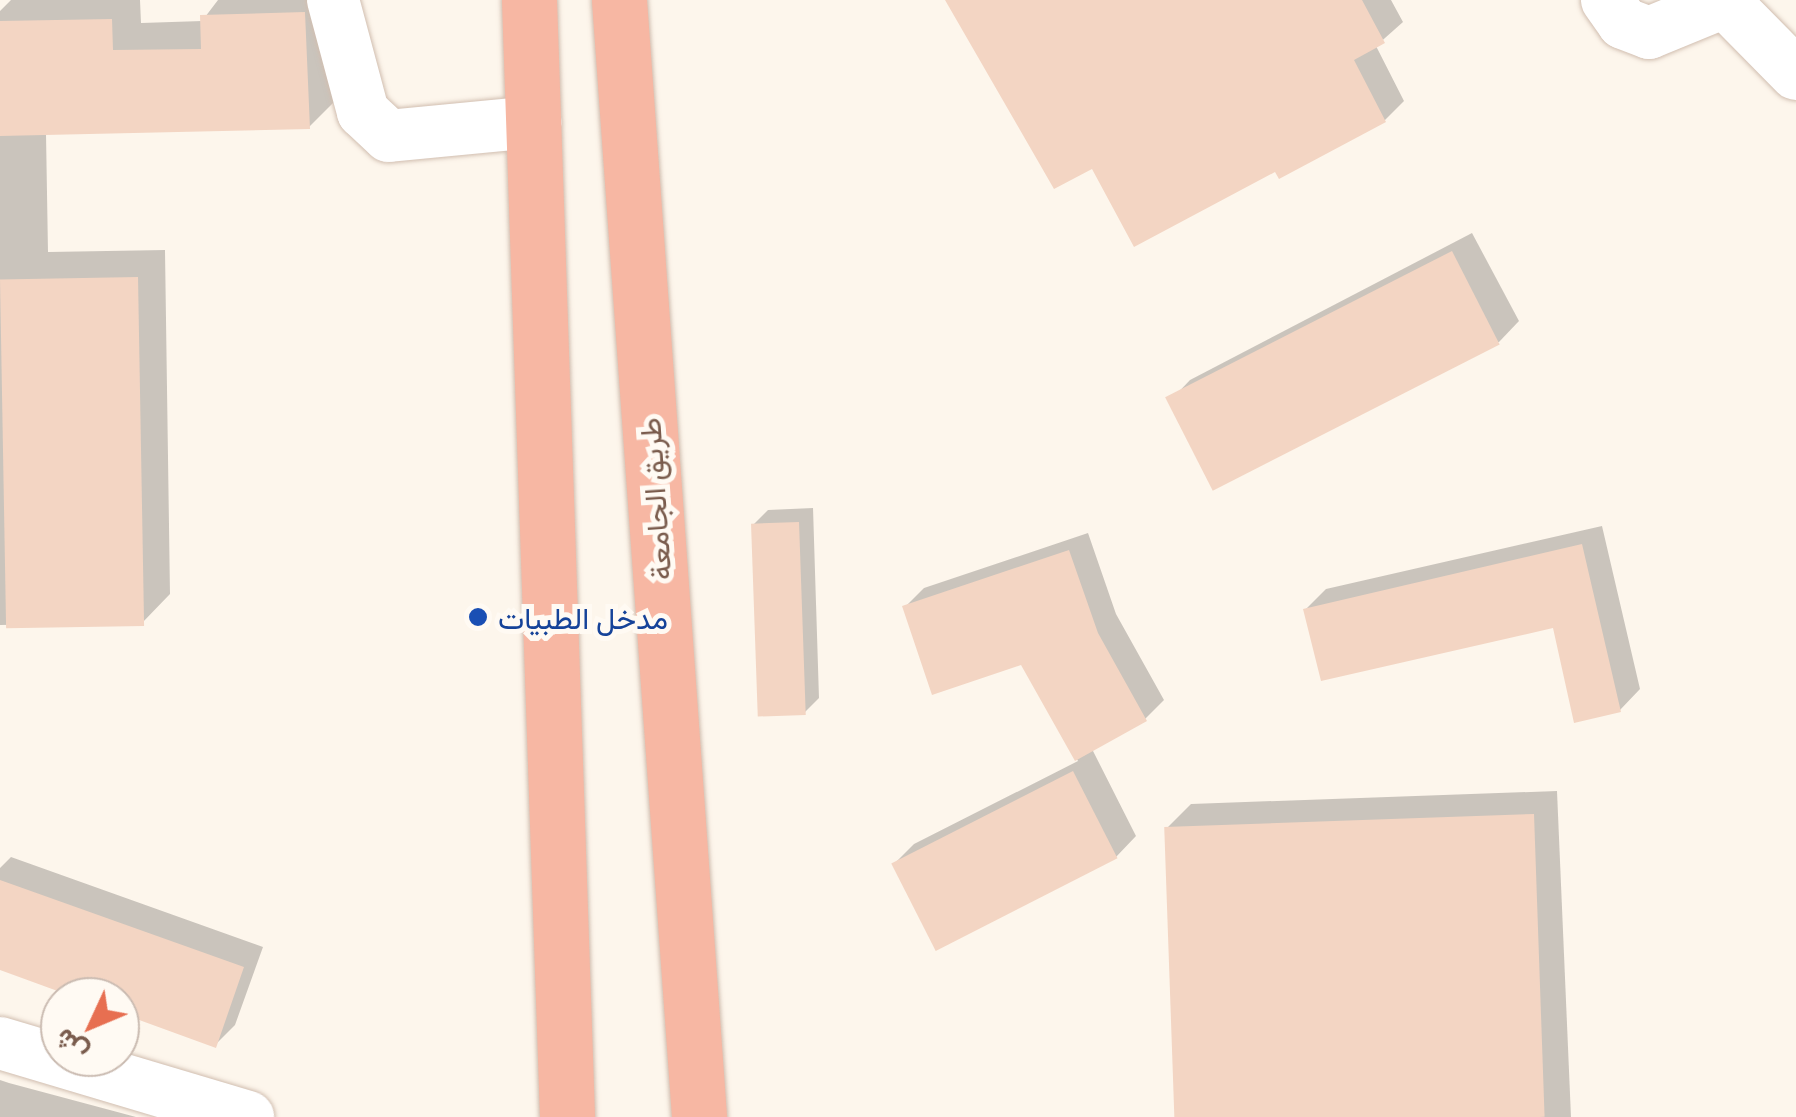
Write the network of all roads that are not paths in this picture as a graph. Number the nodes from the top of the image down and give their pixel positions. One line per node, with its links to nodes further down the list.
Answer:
1 (332, 0): 7 (street)
2 (529, 0): 7 (highway)
3 (619, 0): 11 (highway, طريق الجامعة)
4 (1607, 0): 5 (street)
5 (1727, 1): 6 (street)
6 (1793, 68)
7 (535, 122): 10 (highway)
8 (0, 1043): 9 (street)
9 (248, 1117)
10 (566, 1117)
11 (699, 1117)

